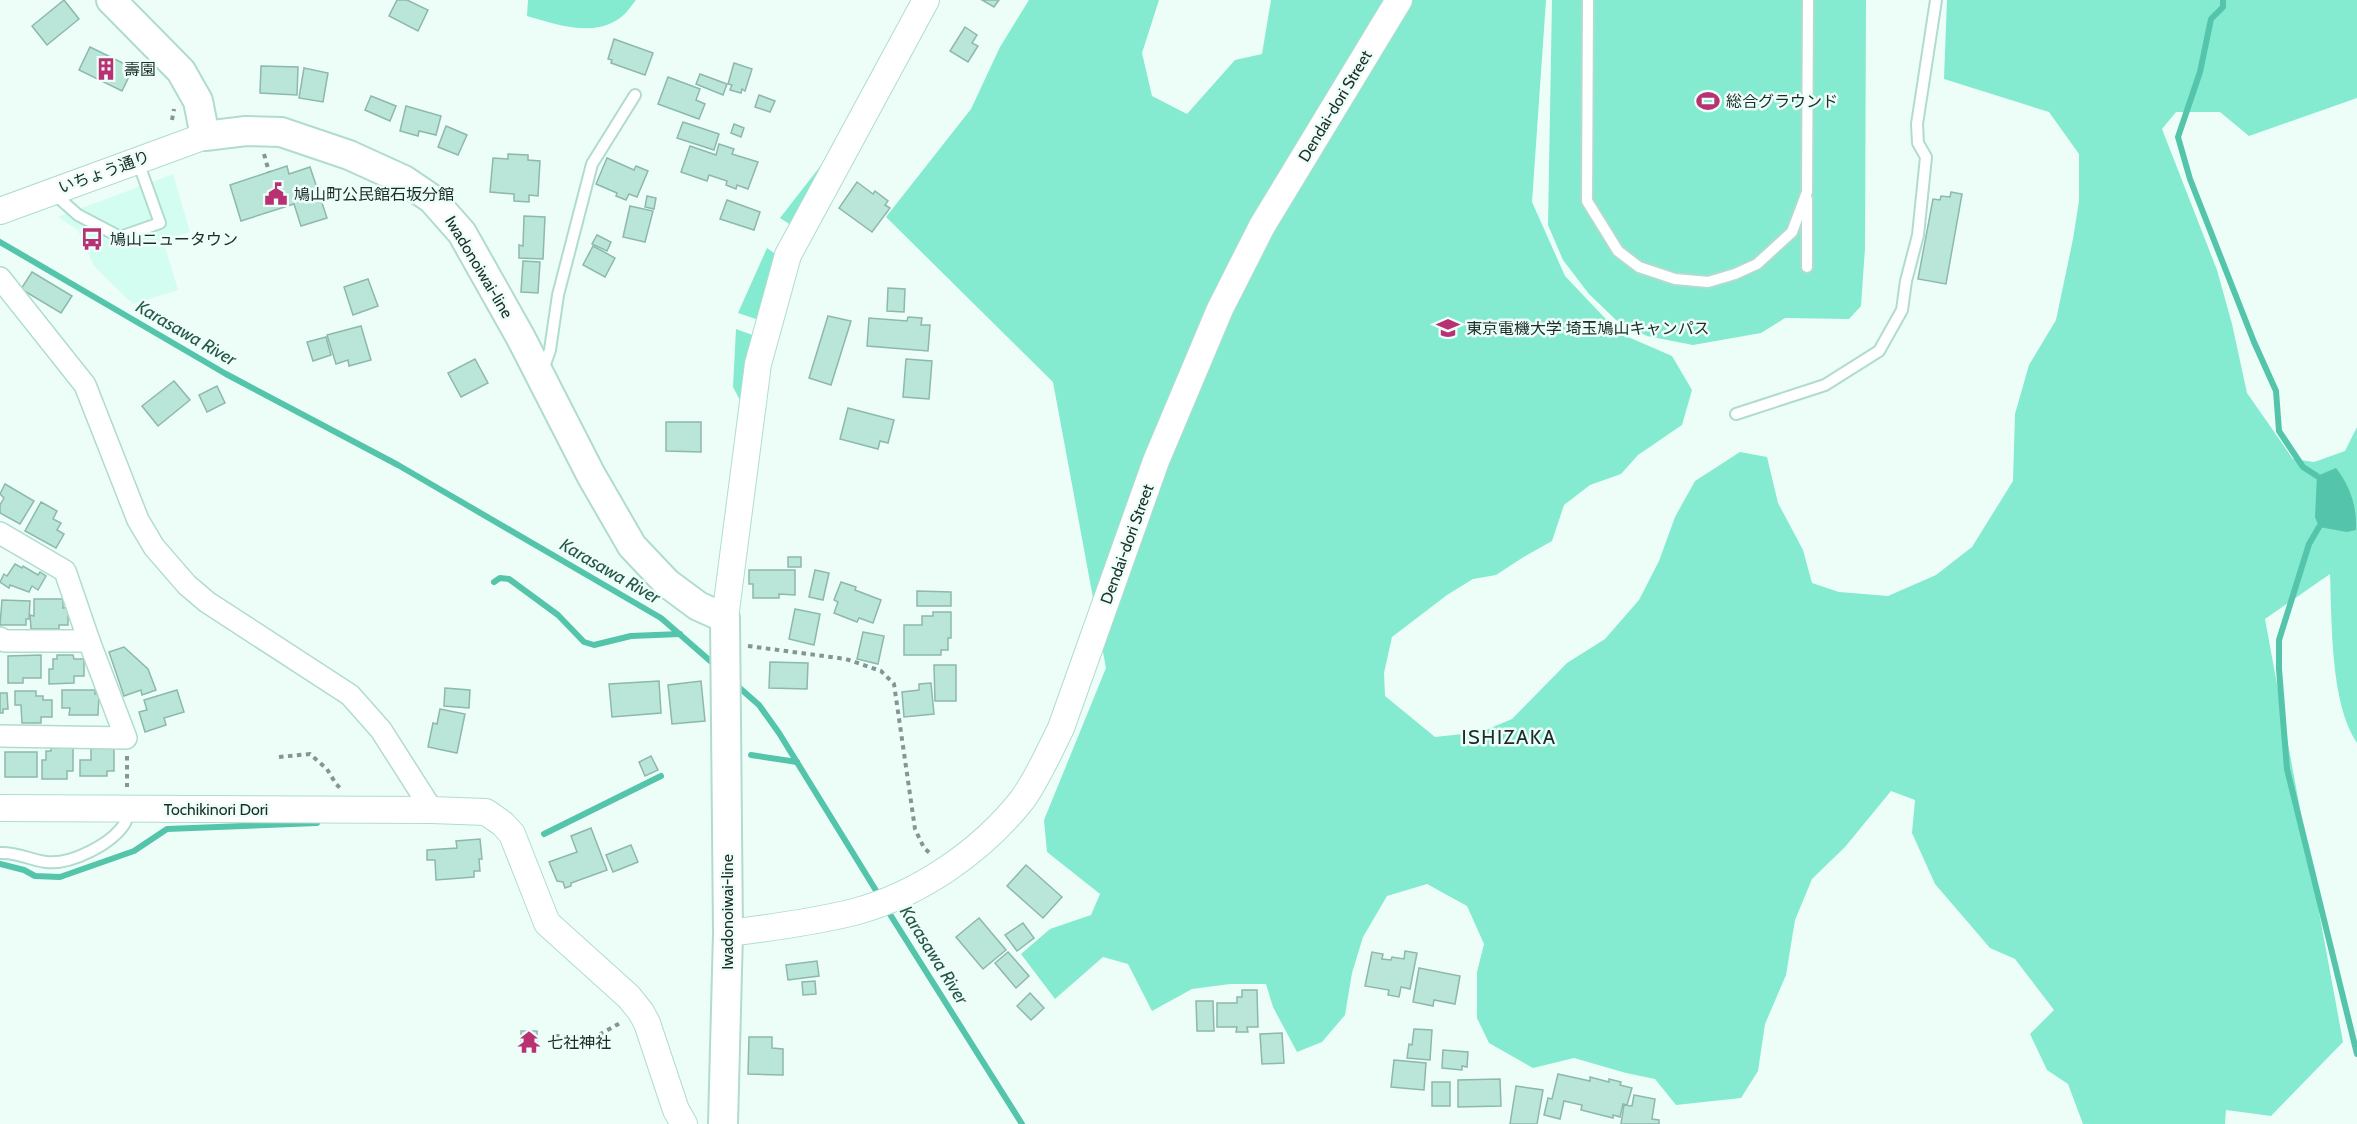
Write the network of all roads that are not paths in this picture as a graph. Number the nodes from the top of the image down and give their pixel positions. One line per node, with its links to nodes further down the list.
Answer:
1 (111, 0): 8 (main road)
2 (926, 0): 18 (street)
3 (1399, 0): 26 (street, Dendai-dori Street)
4 (1588, 0): 11 (lane)
5 (1808, 0): 11 (lane)
6 (1936, 0): 16 (lane)
7 (635, 95): 15 (lane)
8 (205, 136): 9 (street, いちょう通り); 15 (main road, Iwadonoiwai-line)
9 (137, 159): 10 (street, いちょう通り); 10 (lane)
10 (51, 191): 12 (street, いちょう通り)
11 (1807, 192): 13 (lane)
12 (2, 210)
13 (1807, 267)
14 (0, 278): 24 (street)
15 (541, 378): 18 (main road, Iwadonoiwai-line)
16 (1736, 414)
17 (0, 533): 20 (street)
18 (726, 629): 26 (main road, Iwadonoiwai-line)
19 (0, 638): 20 (street)
20 (89, 641): 21 (street)
21 (0, 736)
22 (0, 807): 23 (street, Tochikinori Dori)
23 (129, 809): 24 (street, Tochikinori Dori); 25 (lane)
24 (432, 810): 27 (street, Tochikinori Dori)
25 (0, 852)
26 (728, 933): 28 (main road, Iwadonoiwai-line)
27 (684, 1124)
28 (723, 1124)

